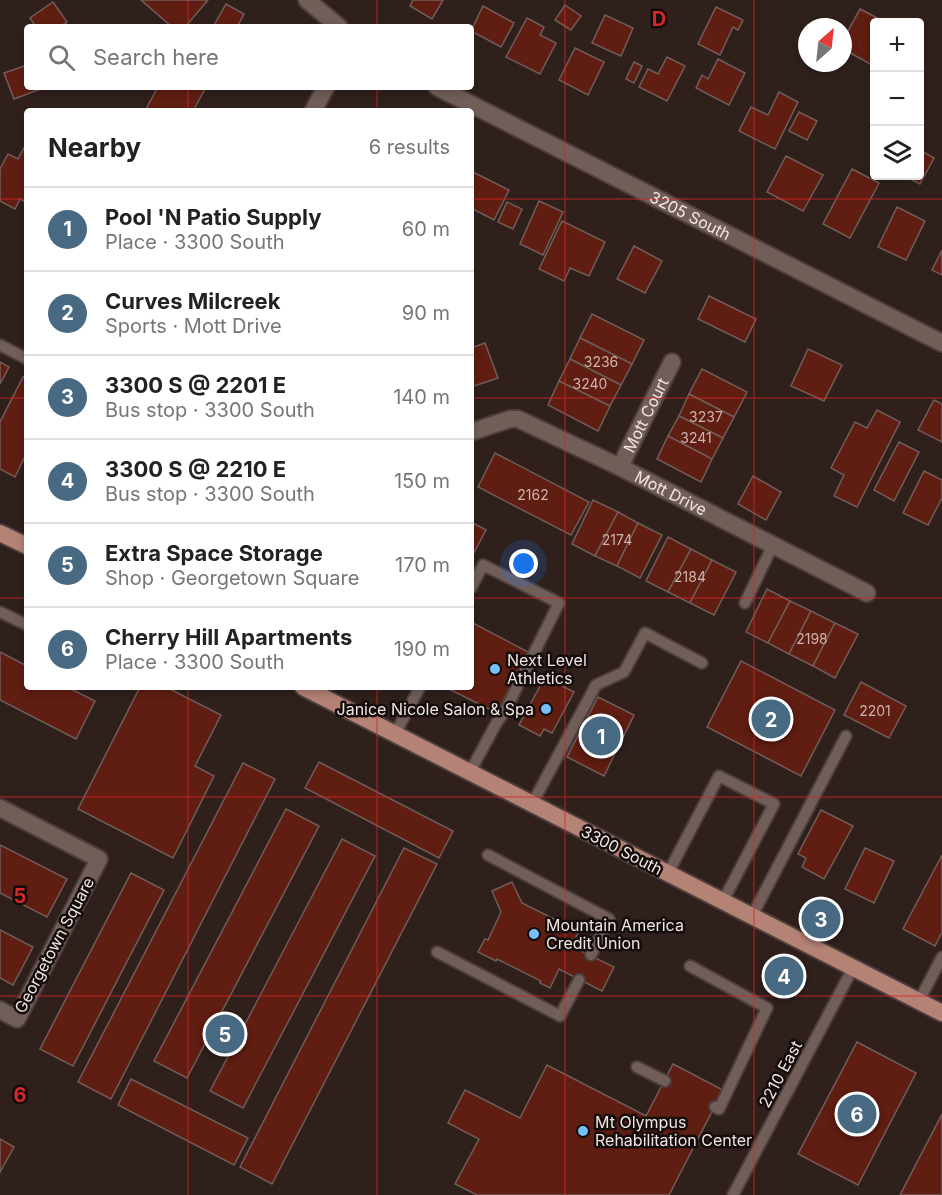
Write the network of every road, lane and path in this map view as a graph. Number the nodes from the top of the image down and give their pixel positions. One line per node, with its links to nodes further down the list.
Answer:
1 (307, 0): 2 (street)
2 (335, 24)
3 (324, 90): 5 (street)
4 (443, 90): 6 (street, 3205 South)
5 (315, 108)
6 (942, 343)
7 (0, 345): 8 (lane)
8 (24, 357)
9 (672, 362): 11 (street, Mott Court)
10 (474, 431): 11 (street, Mott Drive)
11 (620, 467): 14 (street, Mott Drive)
12 (0, 533): 13 (main road)
13 (24, 545)
14 (773, 545): 16 (street, Mott Drive); 17 (lane)
15 (474, 582): 25 (lane)
16 (867, 593)
17 (744, 603)
18 (0, 612): 19 (lane)
19 (24, 624)
20 (702, 663): 26 (lane)
21 (309, 690): 23 (main road, 3300 South)
22 (418, 690): 23 (lane)
23 (395, 734): 25 (main road, 3300 South)
24 (846, 736): 31 (lane)
25 (470, 772): 26 (main road, 3300 South)
26 (532, 804): 29 (main road, 3300 South)
27 (0, 808): 39 (street, Georgetown Square)
28 (488, 855): 33 (lane)
29 (668, 873): 30 (main road, 3300 South); 30 (lane)
30 (723, 901): 31 (main road, 3300 South)
31 (752, 916): 36 (main road, 3300 South)
32 (437, 952): 37 (lane)
33 (591, 955)
34 (942, 957): 38 (lane)
35 (690, 966): 43 (lane)
36 (853, 968): 38 (main road, 3300 South); 44 (lane, 2210 East)
37 (579, 980)
38 (919, 1001): 40 (main road, 3300 South)
39 (0, 1010)
40 (942, 1013)
41 (637, 1067): 42 (lane)
42 (665, 1081)
43 (715, 1107)
44 (733, 1195)

